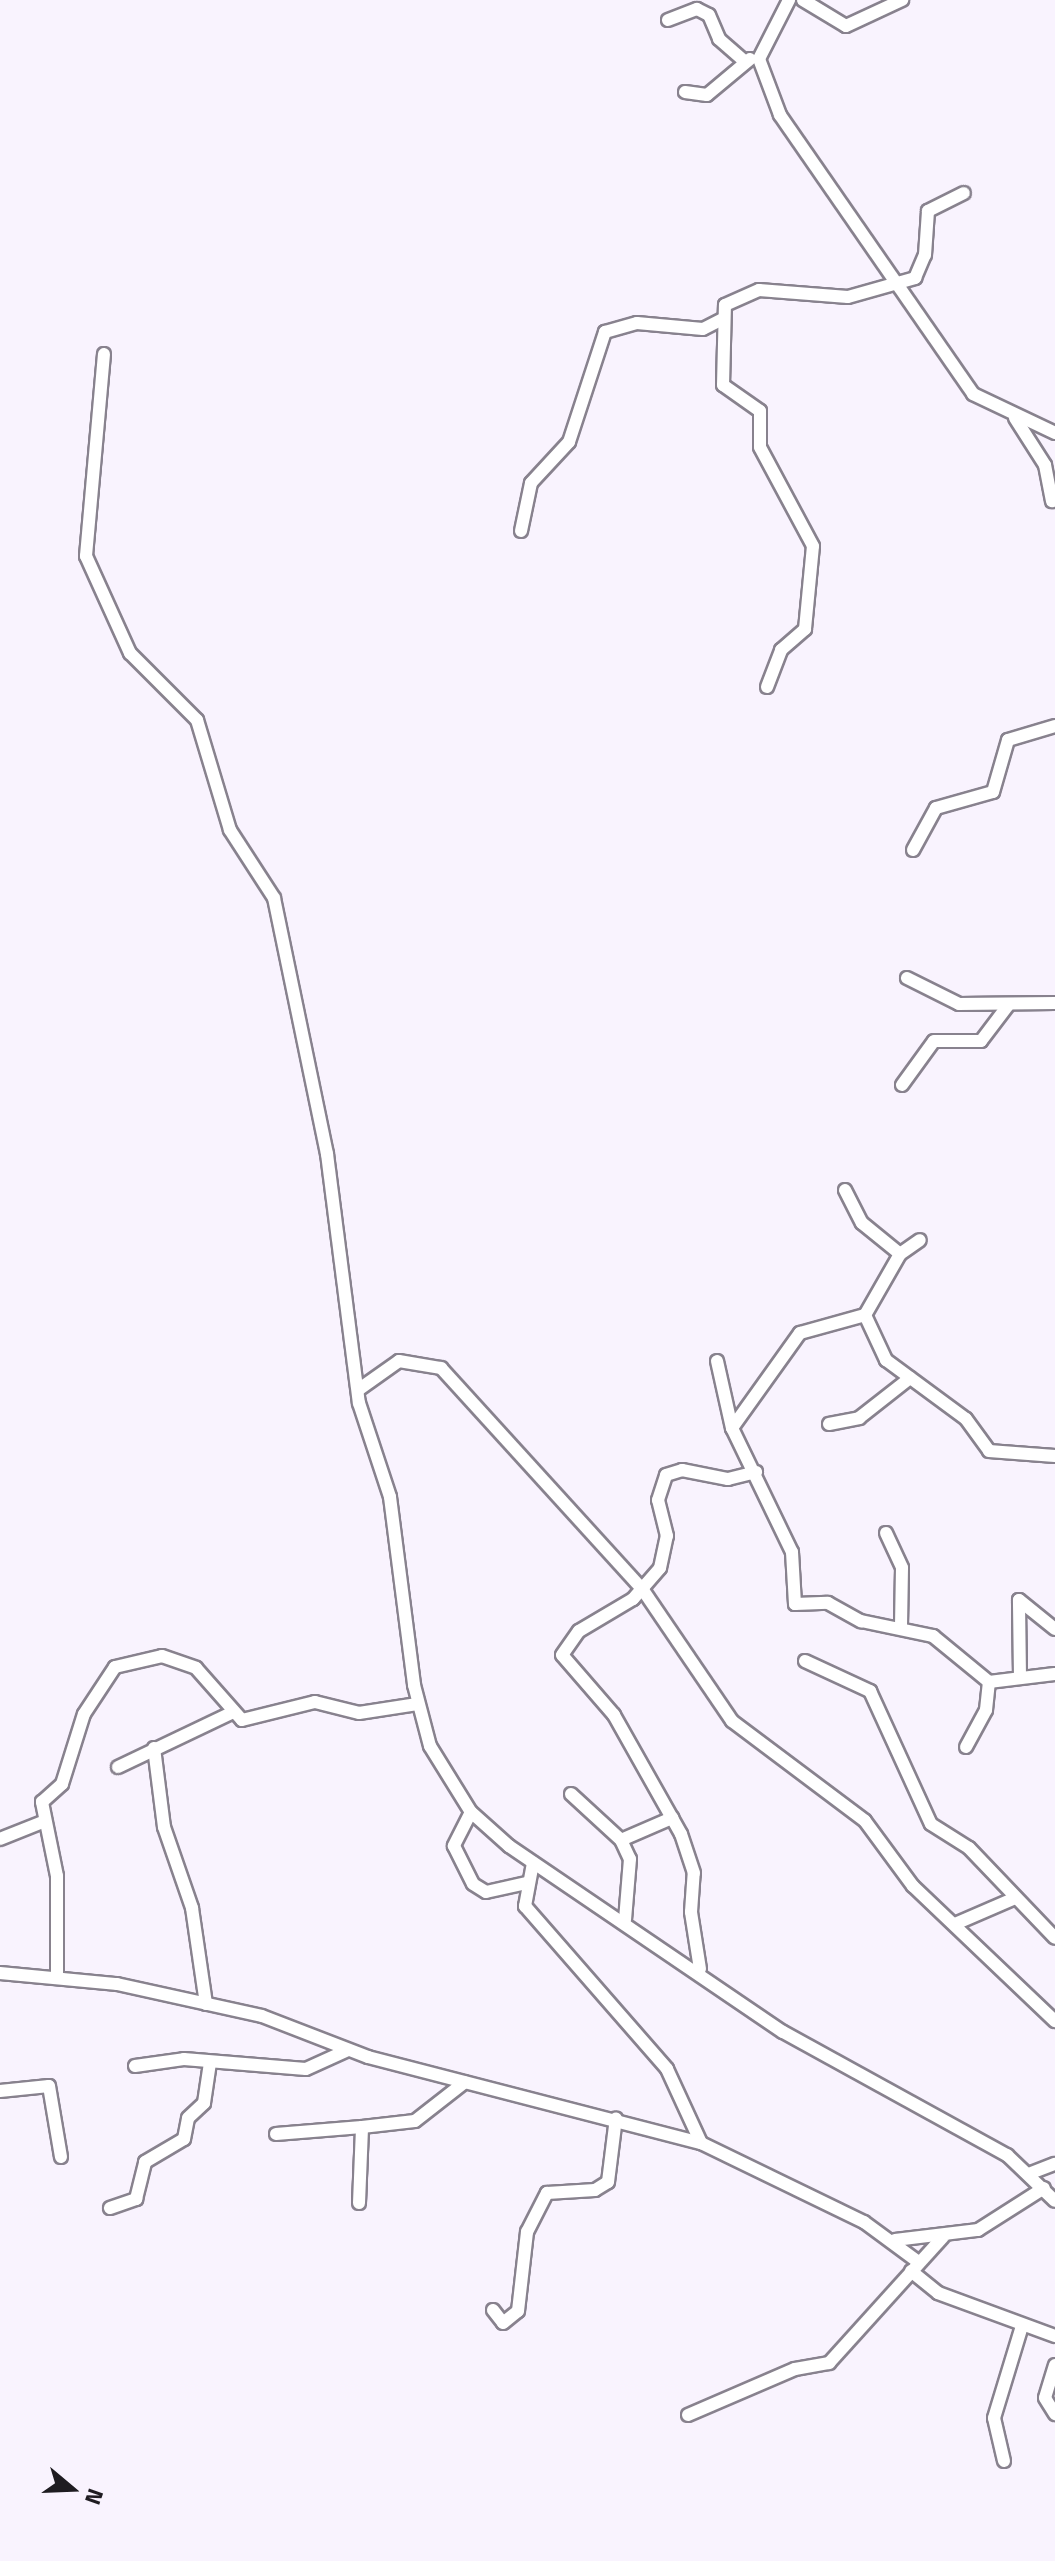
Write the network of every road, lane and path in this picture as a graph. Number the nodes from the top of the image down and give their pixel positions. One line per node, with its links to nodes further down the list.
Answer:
1 (789, 0): 6 (street)
2 (803, 0): 3 (street)
3 (902, 0)
4 (668, 20): 5 (street)
5 (742, 59): 6 (street); 7 (street)
6 (759, 59): 9 (street)
7 (685, 92)
8 (964, 193): 9 (street)
9 (897, 286): 10 (street); 12 (street)
10 (723, 319): 15 (street); 16 (street)
11 (104, 354): 29 (street)
12 (1014, 417): 13 (street); 14 (street)
13 (1053, 428)
14 (1052, 501)
15 (521, 531)
16 (767, 687)
17 (1055, 726): 18 (street)
18 (913, 850)
19 (907, 978): 21 (street)
20 (1055, 1003): 21 (street)
21 (1009, 1004): 22 (street)
22 (902, 1085)
23 (845, 1190): 25 (street)
24 (920, 1240): 25 (street)
25 (900, 1254): 26 (street)
26 (865, 1315): 28 (street); 31 (street)
27 (717, 1361): 31 (street)
28 (910, 1378): 30 (street); 32 (street)
29 (358, 1390): 35 (street); 42 (street)
30 (829, 1424)
31 (732, 1428): 33 (street)
32 (1055, 1456)
33 (756, 1472): 35 (street); 36 (street)
34 (886, 1533): 36 (street)
35 (643, 1590): 49 (street); 57 (street)
36 (901, 1628): 41 (street)
37 (1055, 1629): 40 (street)
38 (805, 1661): 55 (street)
39 (1055, 1674): 40 (street)
40 (1020, 1676): 41 (street)
41 (989, 1682): 44 (street)
42 (417, 1704): 43 (street); 48 (street)
43 (231, 1713): 45 (street); 50 (street)
44 (966, 1747)
45 (154, 1748): 46 (street); 62 (street)
46 (118, 1767)
47 (571, 1794): 52 (street)
48 (471, 1812): 53 (street); 54 (street)
49 (672, 1818): 52 (street); 59 (street)
50 (45, 1821): 51 (street); 61 (street)
51 (0, 1839)
52 (621, 1840): 56 (street)
53 (533, 1863): 54 (street); 56 (street)
54 (527, 1883): 72 (street)
55 (1015, 1898): 57 (street); 58 (street)
56 (625, 1920): 59 (street)
57 (955, 1924): 63 (street)
58 (1055, 1938)
59 (700, 1969): 75 (street)
60 (0, 1973): 61 (street)
61 (57, 1976): 62 (street)
62 (206, 2004): 64 (street)
63 (1055, 2021)
64 (348, 2050): 65 (street); 67 (street)
65 (210, 2063): 66 (street); 79 (street)
66 (135, 2066)
67 (465, 2082): 69 (street); 70 (street)
68 (0, 2091): 73 (street)
69 (616, 2118): 72 (street); 83 (street)
70 (362, 2127): 71 (street); 78 (street)
71 (276, 2134)
72 (701, 2143): 81 (street)
73 (61, 2157)
74 (1055, 2164): 75 (street)
75 (1031, 2173): 76 (street)
76 (1044, 2188): 77 (street); 80 (street)
77 (1055, 2201)
78 (359, 2203)
79 (110, 2208)
80 (943, 2237): 81 (street); 82 (street)
81 (895, 2240): 82 (street)
82 (914, 2266): 84 (street); 88 (street)
83 (493, 2310)
84 (1022, 2326): 85 (street); 89 (street)
85 (1055, 2336)
86 (1055, 2365): 87 (street)
87 (1055, 2414)
88 (688, 2415)
89 (1004, 2461)

